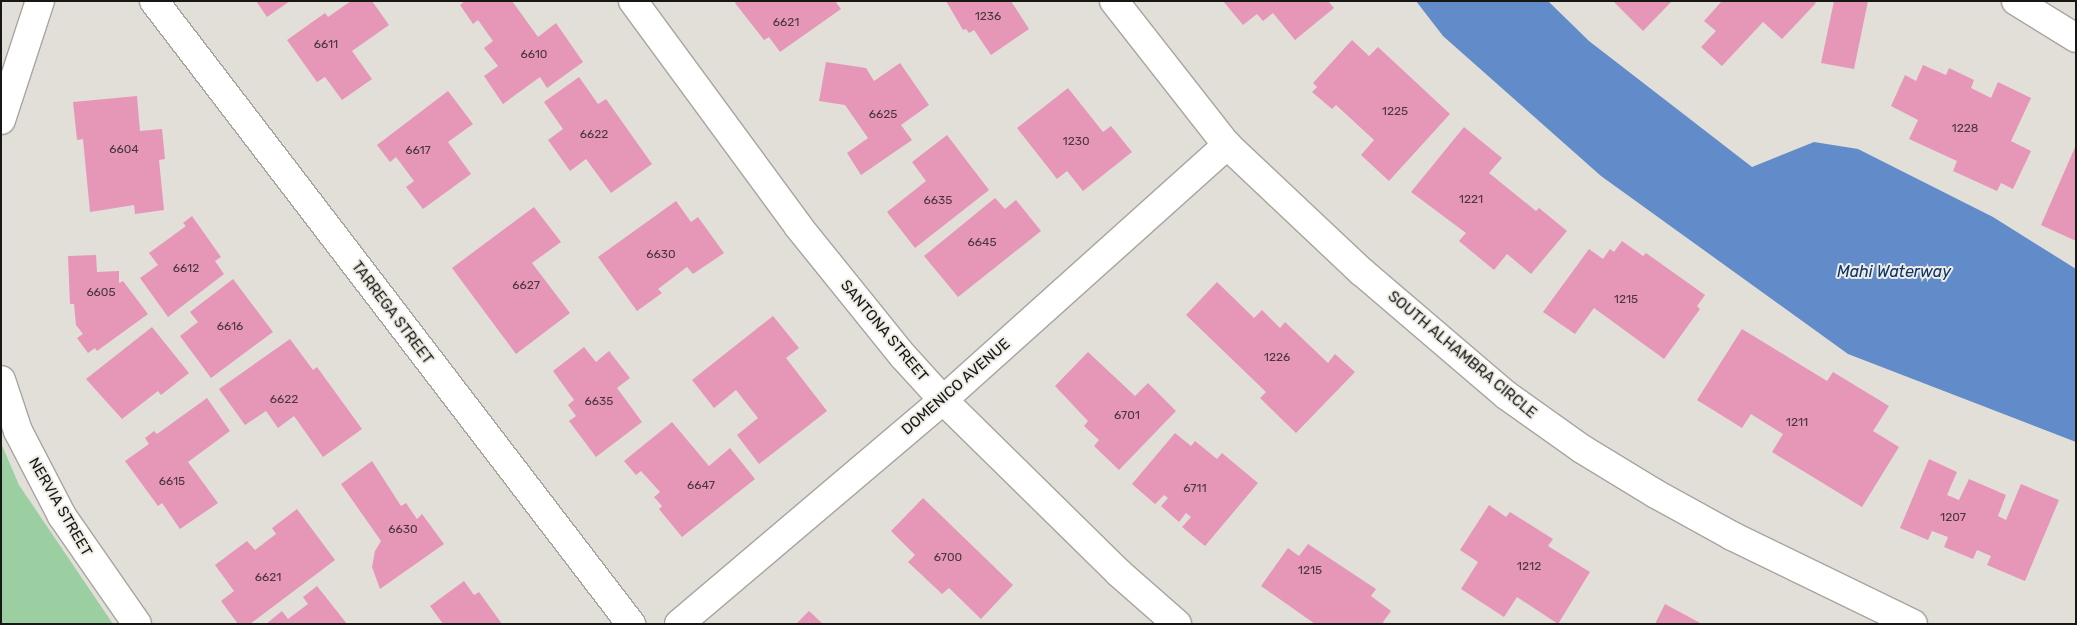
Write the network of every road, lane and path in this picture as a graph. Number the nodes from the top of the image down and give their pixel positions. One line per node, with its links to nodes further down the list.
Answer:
1 (40, 1): 7 (street)
2 (154, 1): 12 (street, TARREGA STREET)
3 (632, 1): 10 (street, SANTONA STREET)
4 (1114, 1): 8 (street, SOUTH ALHAMBRA CIRCLE)
5 (2016, 1): 6 (street)
6 (2076, 38)
7 (1, 120)
8 (1227, 145): 10 (street, DOMENICO AVENUE); 15 (street, SOUTH ALHAMBRA CIRCLE)
9 (1, 380): 11 (street, NERVIA STREET)
10 (943, 400): 13 (street, DOMENICO AVENUE); 14 (street, SANTONA STREET)
11 (137, 624)
12 (631, 624)
13 (679, 624)
14 (1177, 624)
15 (1913, 624)

